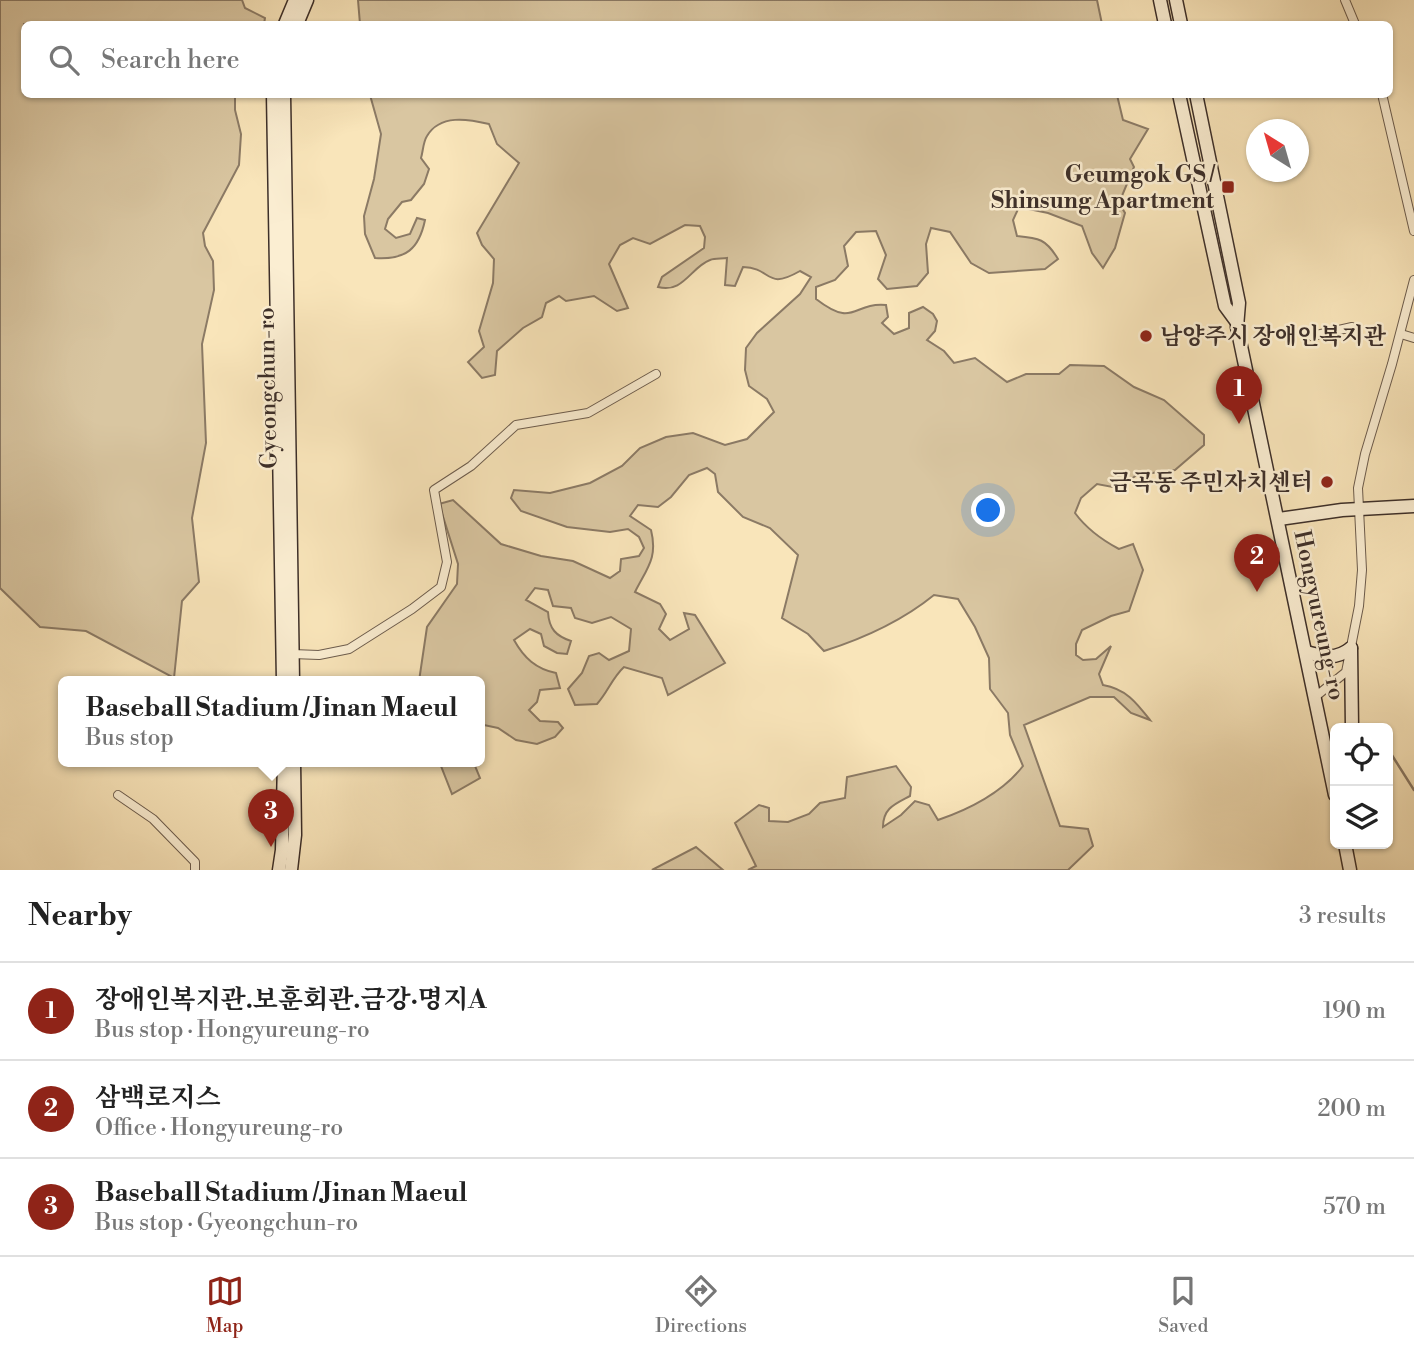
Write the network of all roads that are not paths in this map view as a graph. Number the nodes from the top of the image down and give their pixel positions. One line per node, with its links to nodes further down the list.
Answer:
1 (295, 0): 6 (street)
2 (307, 0): 7 (street)
3 (1160, 0): 8 (street)
4 (1176, 0): 9 (street)
5 (1345, 0): 10 (street)
6 (286, 21)
7 (298, 21)
8 (1164, 21)
9 (1180, 21)
10 (1354, 21)
11 (273, 98): 30 (street, Gyeongchun-ro)
12 (284, 98): 29 (street, Gyeongchun-ro)
13 (1180, 98): 18 (street, Hongyureung-ro)
14 (1197, 98): 18 (street, Hongyureung-ro)
15 (1383, 98): 16 (street)
16 (1414, 231)
17 (1414, 280): 20 (street)
18 (1236, 321): 26 (street, Hongyureung-ro)
19 (1352, 327): 21 (street)
20 (1401, 334): 22 (street); 25 (street)
21 (1312, 336)
22 (1414, 338)
23 (656, 373): 29 (street)
24 (1414, 506): 25 (street)
25 (1357, 509): 26 (street); 27 (street)
26 (1279, 519): 28 (street, Hongyureung-ro)
27 (1351, 648): 28 (street); 32 (street); 33 (street)
28 (1306, 652): 32 (street, Hongyureung-ro)
29 (292, 654): 31 (street, Gyeongchun-ro)
30 (283, 676)
31 (293, 676)
32 (1315, 697): 36 (street, Hongyureung-ro)
33 (1352, 723)
34 (284, 767): 40 (street)
35 (294, 767): 41 (street)
36 (1333, 786)
37 (118, 795): 39 (street)
38 (1347, 849): 42 (street)
39 (195, 870)
40 (279, 870)
41 (291, 870)
42 (1350, 870)

